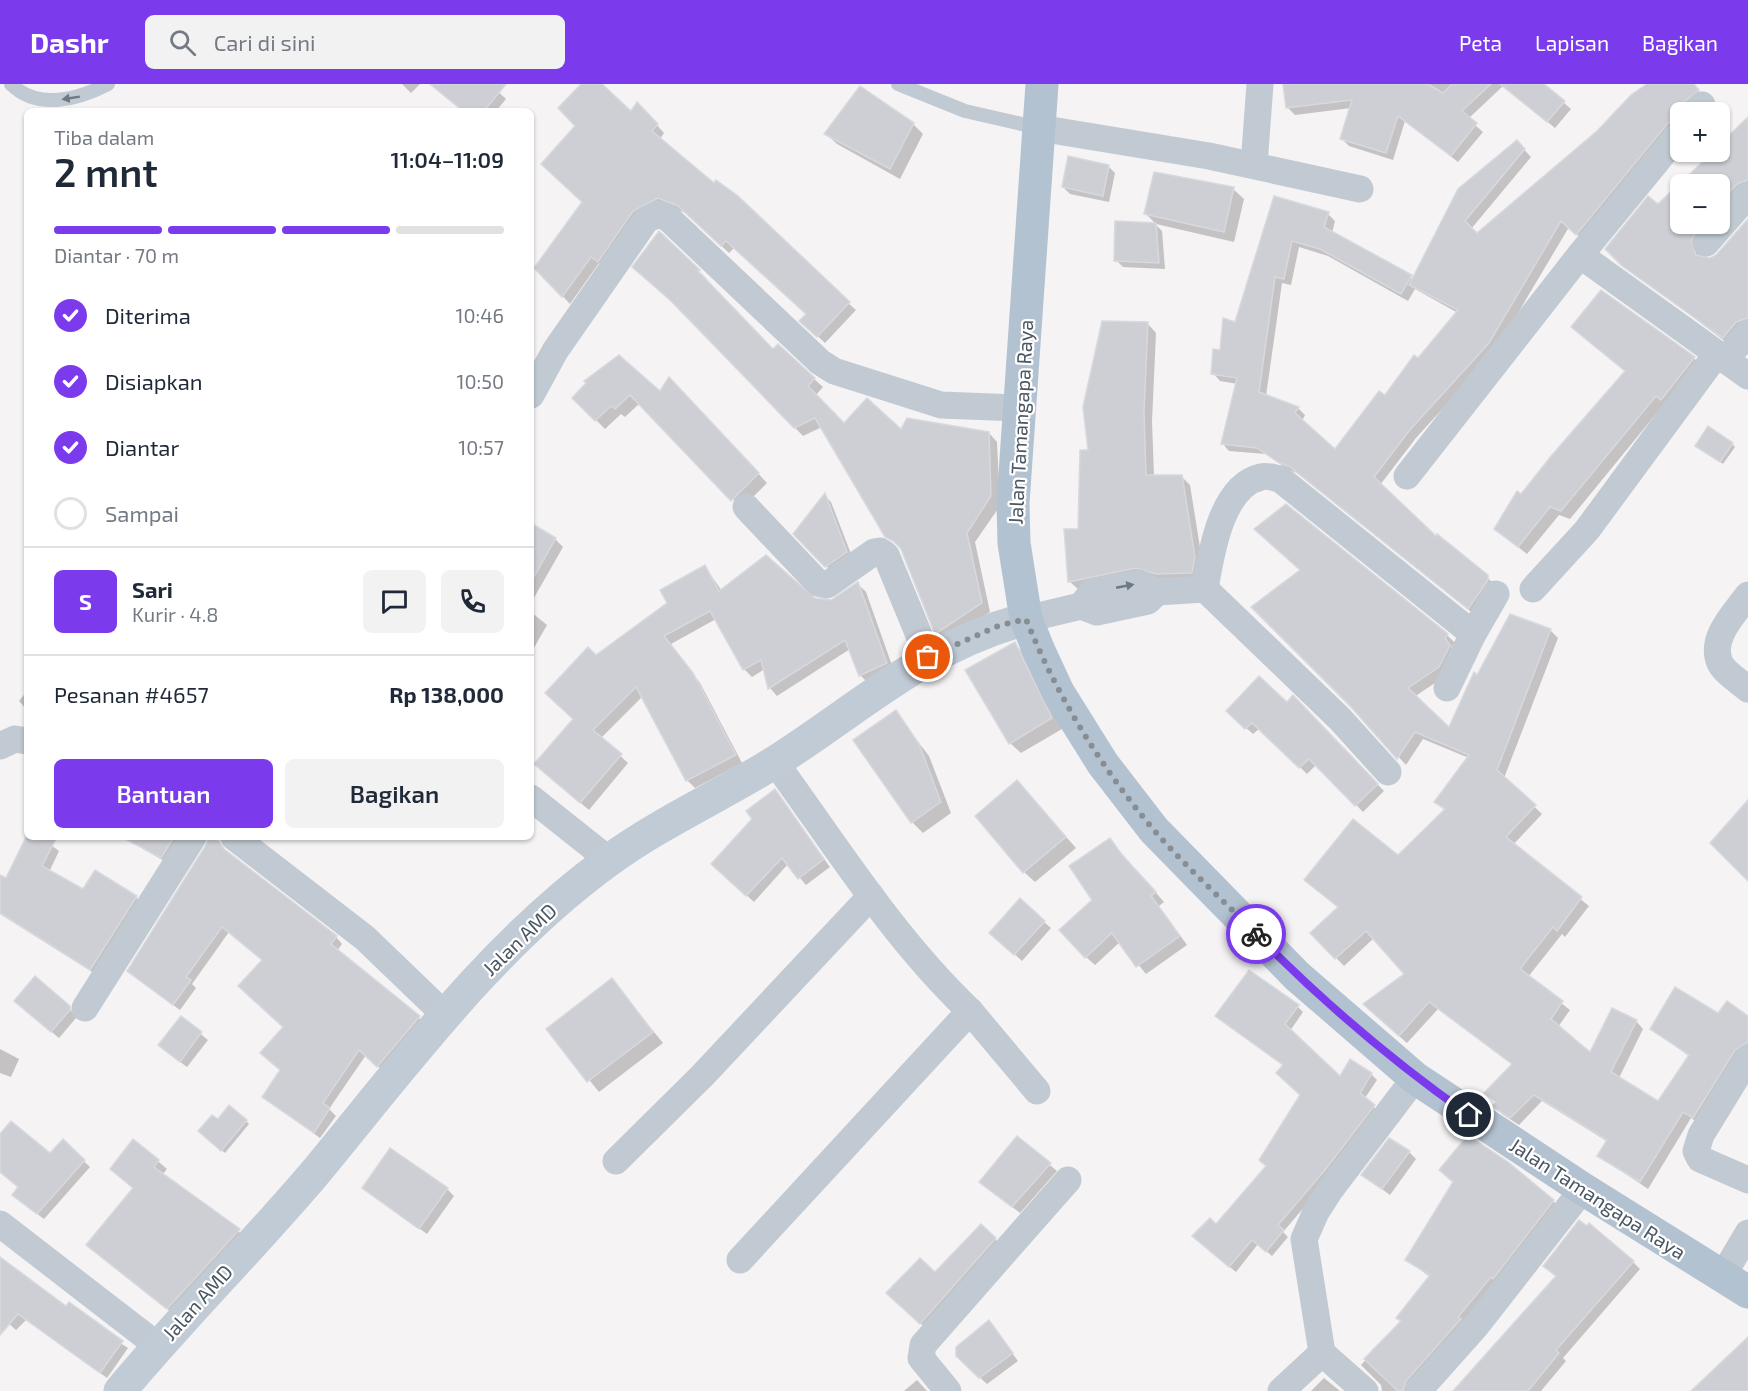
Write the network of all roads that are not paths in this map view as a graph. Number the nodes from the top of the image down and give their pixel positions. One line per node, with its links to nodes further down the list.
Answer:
1 (11, 84): 6 (lane)
2 (108, 84): 6 (lane, one-way to 6)
3 (898, 84): 7 (lane)
4 (1042, 84): 7 (main road, Jalan Tamangapa Raya)
5 (1260, 84): 9 (street)
6 (32, 90)
7 (1039, 128): 9 (street); 18 (main road, Jalan Tamangapa Raya)
8 (1670, 145): 13 (street)
9 (1254, 165): 10 (street)
10 (1360, 189)
11 (1748, 195): 12 (street)
12 (1706, 243)
13 (1580, 255): 15 (street); 19 (street)
14 (1748, 333): 15 (street)
15 (1720, 357): 16 (street); 22 (street)
16 (1748, 376)
17 (534, 390): 18 (street)
18 (1020, 408): 25 (main road, Jalan Tamangapa Raya)
19 (1407, 476)
20 (746, 507): 27 (street)
21 (1205, 589): 25 (street); 26 (street); 33 (street)
22 (1533, 589)
23 (1496, 594): 26 (street)
24 (1748, 595): 29 (street)
25 (1026, 619): 27 (street, Jalan AMD); 43 (main road, Jalan Tamangapa Raya)
26 (1473, 634): 28 (street)
27 (928, 657): 32 (street, Jalan AMD)
28 (1447, 688)
29 (1748, 689)
30 (24, 740): 31 (street)
31 (0, 747)
32 (775, 762): 37 (street, Jalan AMD); 38 (street)
33 (1388, 772)
34 (534, 800): 37 (street)
35 (191, 840): 39 (street)
36 (238, 840): 41 (street)
37 (609, 860): 41 (street, Jalan AMD)
38 (871, 896): 40 (street); 45 (street)
39 (85, 1008)
40 (970, 1011): 44 (street); 51 (street)
41 (445, 1015): 53 (street, Jalan AMD)
42 (1748, 1058): 47 (street)
43 (1415, 1078): 48 (main road, Jalan Tamangapa Raya); 54 (street)
44 (1037, 1091)
45 (616, 1161)
46 (1068, 1180): 56 (street)
47 (1748, 1180)
48 (1583, 1189): 52 (main road, Jalan Tamangapa Raya); 59 (street)
49 (0, 1224): 53 (street)
50 (1748, 1233): 52 (street)
51 (740, 1260)
52 (1735, 1284)
53 (158, 1346): 55 (street, Jalan AMD)
54 (1322, 1353): 57 (street); 58 (street)
55 (120, 1391)
56 (948, 1391)
57 (1281, 1391)
58 (1365, 1391)
59 (1418, 1391)

